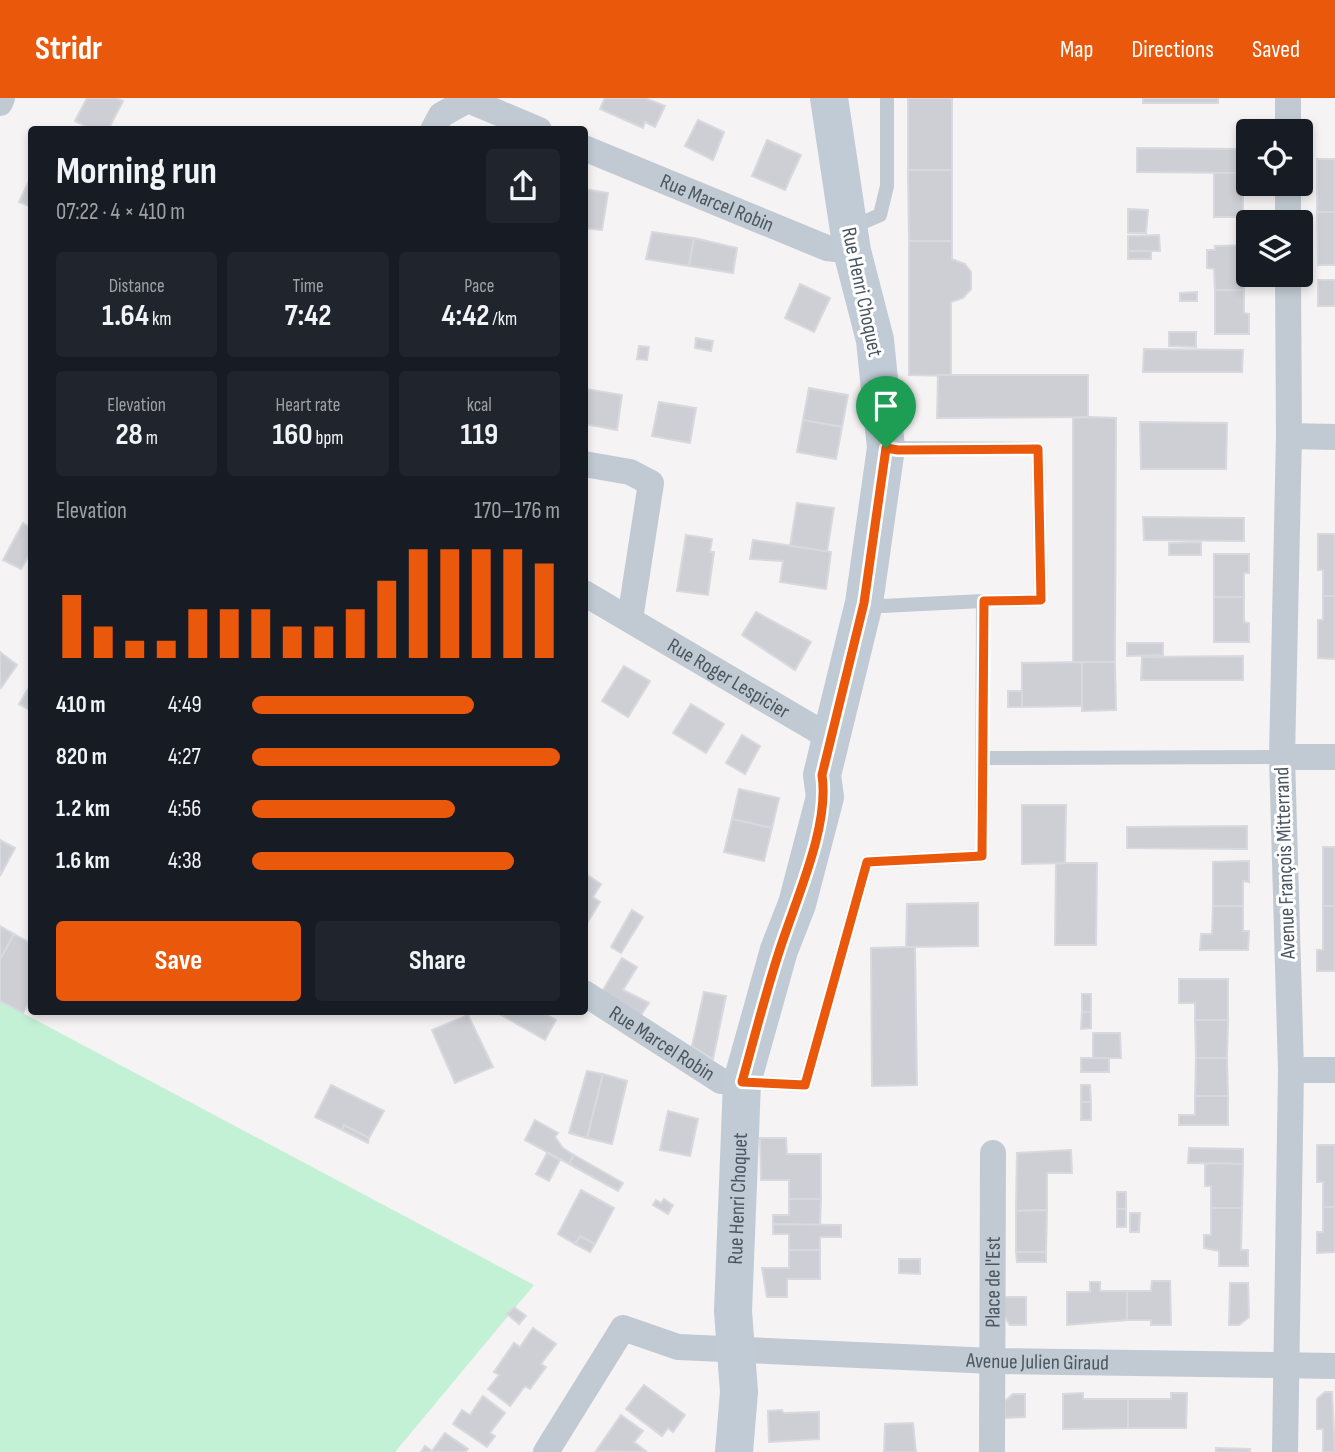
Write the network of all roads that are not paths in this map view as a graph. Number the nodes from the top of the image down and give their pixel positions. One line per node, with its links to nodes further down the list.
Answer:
1 (2, 98): 5 (street)
2 (829, 98): 10 (street, Rue Henri Choquet)
3 (887, 98): 10 (lane)
4 (1288, 98): 6 (street)
5 (0, 103)
6 (1288, 119)
7 (435, 126): 8 (street)
8 (530, 126)
9 (588, 150): 10 (street, Rue Marcel Robin)
10 (850, 240): 14 (street, Rue Henri Choquet)
11 (1288, 287): 12 (street, Avenue François Mitterrand)
12 (1289, 436): 13 (street); 21 (street, Avenue François Mitterrand)
13 (1335, 437)
14 (886, 448): 17 (lane); 18 (street, Rue Henri Choquet)
15 (588, 465): 19 (street)
16 (588, 595): 19 (street, Rue Roger Lespicier)
17 (984, 601): 18 (lane); 23 (lane)
18 (864, 603): 20 (street, Rue Henri Choquet)
19 (630, 619): 20 (street, Rue Roger Lespicier)
20 (829, 737): 27 (street, Rue Henri Choquet)
21 (1282, 757): 22 (street); 23 (lane); 25 (street, Avenue François Mitterrand)
22 (1335, 757)
23 (984, 758): 27 (lane)
24 (588, 996): 27 (street, Rue Marcel Robin)
25 (1291, 1070): 26 (street); 32 (street, Avenue François Mitterrand)
26 (1335, 1070)
27 (742, 1082): 29 (street, Rue Henri Choquet)
28 (993, 1153): 30 (street, Place de l'Est)
29 (738, 1349): 30 (street, Avenue Julien Giraud); 33 (street, Avenue Julien Giraud); 34 (street, Rue Henri Choquet)
30 (993, 1361): 32 (street, Avenue Julien Giraud); 35 (street, Place de l'Est)
31 (1335, 1366): 32 (street, Avenue Julien Giraud)
32 (1287, 1367): 36 (street, Avenue François Mitterrand)
33 (546, 1452)
34 (734, 1452)
35 (992, 1452)
36 (1284, 1452)

